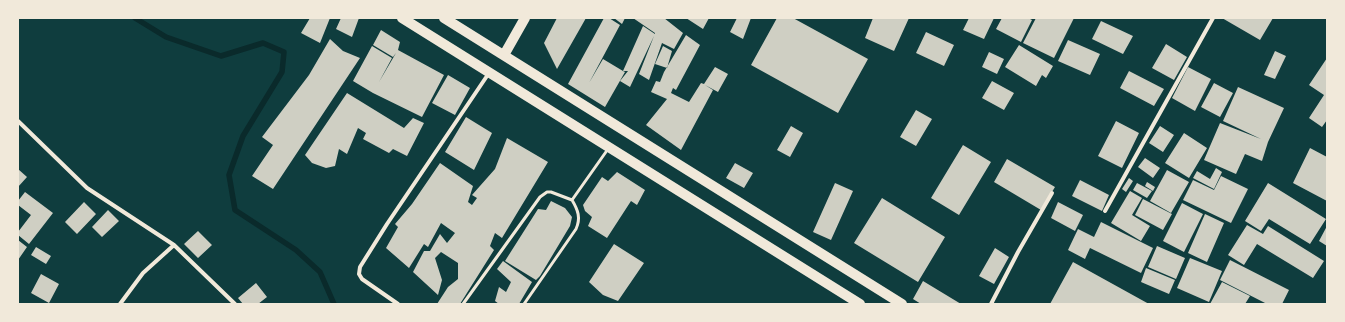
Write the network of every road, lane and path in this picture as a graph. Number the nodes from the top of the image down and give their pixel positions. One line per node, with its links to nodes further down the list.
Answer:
1 (402, 18): 6 (main road)
2 (444, 18): 5 (main road)
3 (525, 18): 5 (main road)
4 (1212, 18): 11 (street)
5 (504, 56): 19 (main road)
6 (489, 73): 8 (main road); 15 (street)
7 (18, 121): 12 (street)
8 (609, 147): 10 (lane); 18 (main road)
9 (1052, 193): 20 (street)
10 (572, 200): 16 (lane); 17 (lane)
11 (1105, 210)
12 (174, 245): 13 (street); 14 (street)
13 (120, 304)
14 (235, 304)
15 (398, 304)
16 (463, 304)
17 (524, 304)
18 (860, 304)
19 (902, 304)
20 (991, 304)

